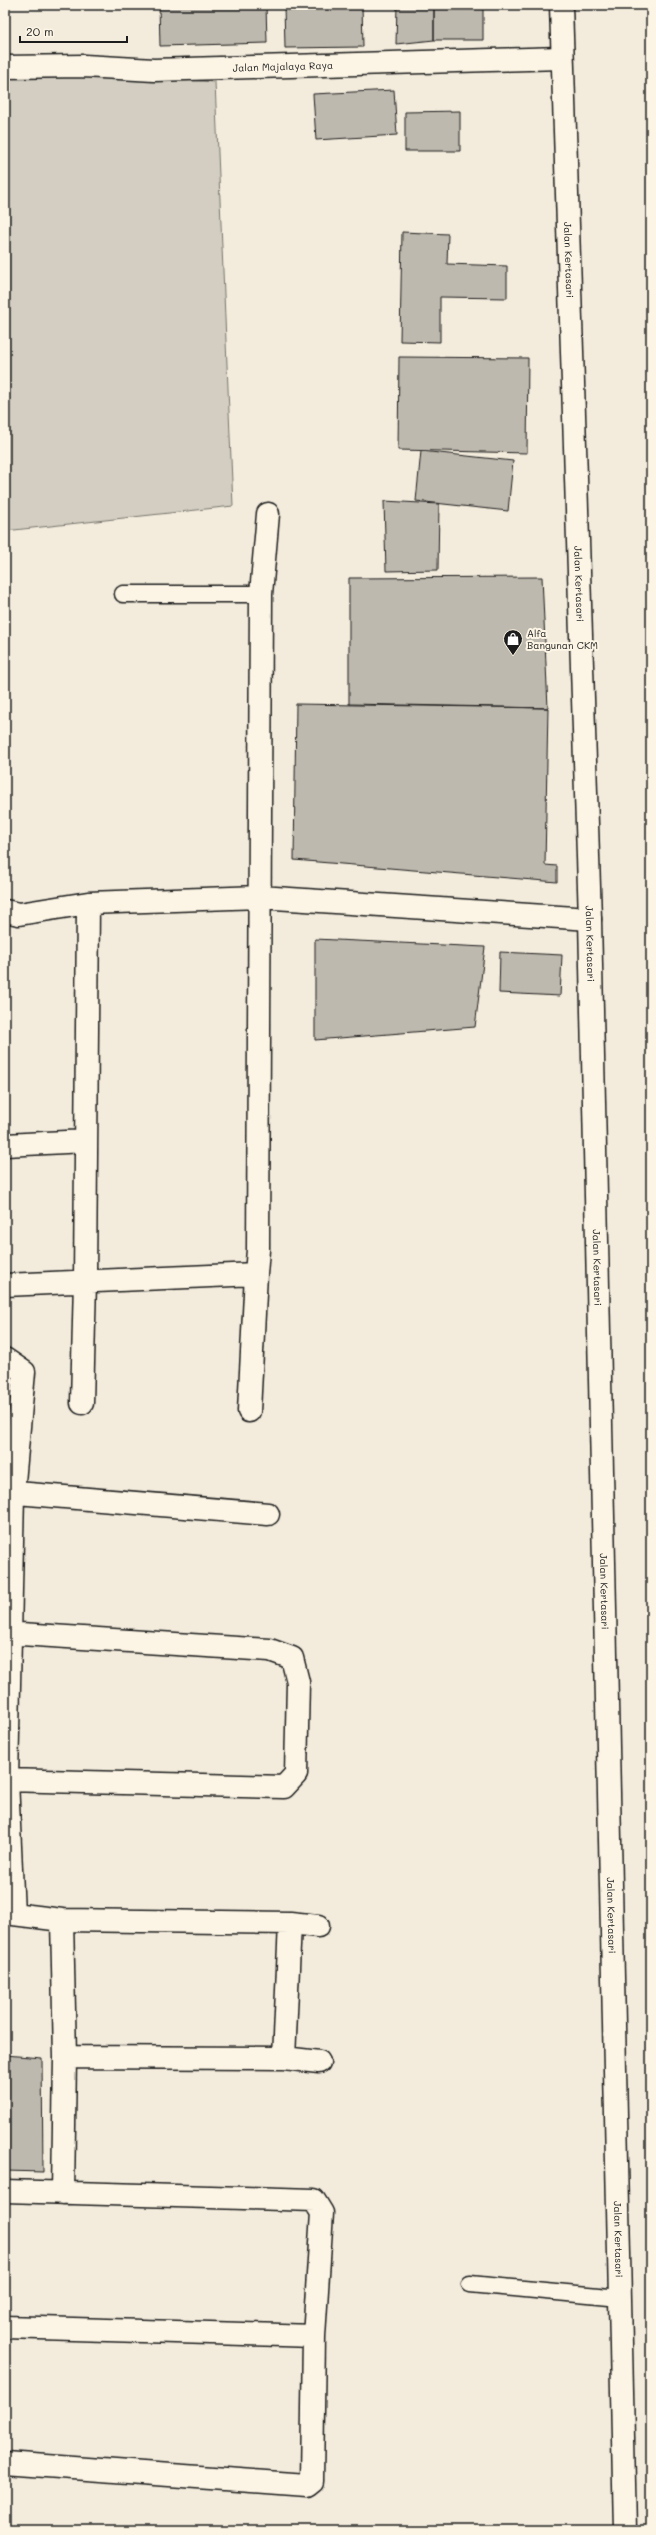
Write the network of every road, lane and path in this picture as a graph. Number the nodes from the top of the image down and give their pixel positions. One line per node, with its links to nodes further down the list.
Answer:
1 (561, 5): 2 (street, Jalan Kertasari)
2 (562, 58): 3 (street, Jalan Majalaya Raya); 10 (street, Jalan Kertasari)
3 (5, 67)
4 (268, 514): 6 (street)
5 (123, 594): 6 (lane)
6 (261, 594): 7 (street)
7 (260, 897): 8 (street); 10 (street); 13 (street)
8 (88, 903): 9 (street); 11 (street)
9 (5, 911)
10 (590, 919): 33 (street, Jalan Kertasari)
11 (86, 1141): 12 (street); 14 (street)
12 (5, 1145)
13 (256, 1274): 14 (street); 18 (street)
14 (85, 1280): 15 (street); 17 (street)
15 (5, 1285)
16 (5, 1359): 19 (street)
17 (82, 1403)
18 (249, 1411)
19 (9, 1492): 20 (street); 21 (street)
20 (268, 1514)
21 (8, 1633): 22 (street); 22 (street)
22 (6, 1780): 23 (street)
23 (9, 1914): 24 (street)
24 (62, 1920): 25 (street); 27 (street)
25 (290, 1923): 26 (street); 28 (street)
26 (318, 1926)
27 (65, 2057): 28 (street); 31 (street)
28 (284, 2058): 29 (street)
29 (319, 2062)
30 (5, 2191): 31 (street)
31 (63, 2194): 35 (street)
32 (470, 2284): 33 (lane)
33 (620, 2298): 37 (street, Jalan Kertasari)
34 (5, 2326): 35 (street)
35 (314, 2336): 36 (street)
36 (5, 2463)
37 (625, 2530)

